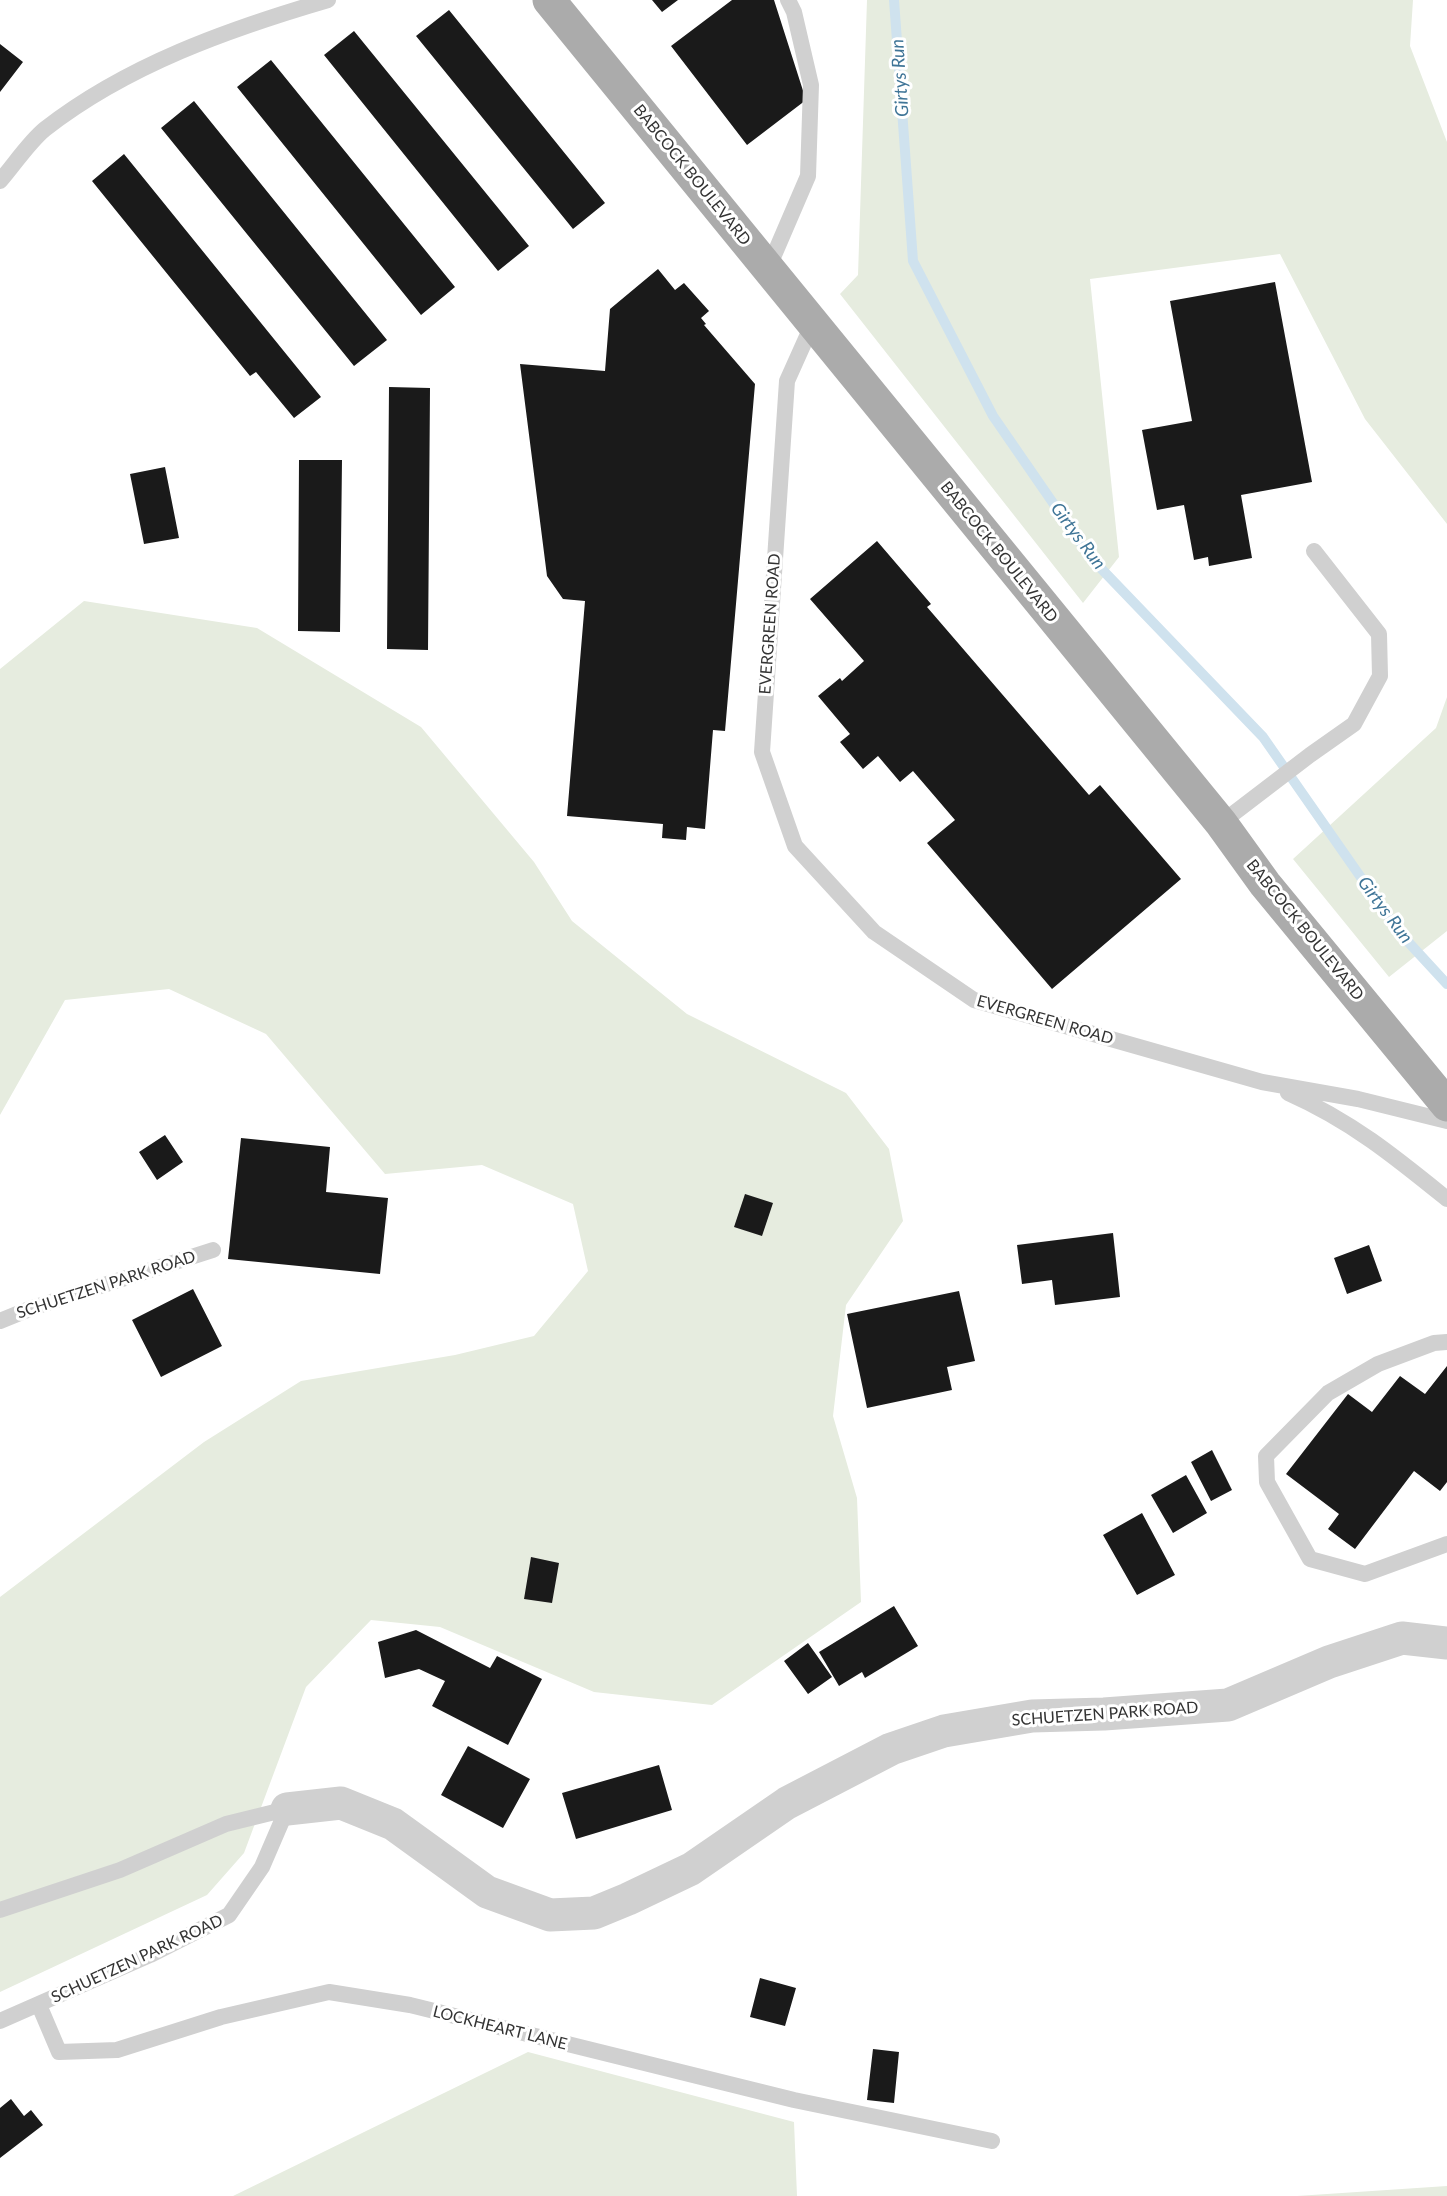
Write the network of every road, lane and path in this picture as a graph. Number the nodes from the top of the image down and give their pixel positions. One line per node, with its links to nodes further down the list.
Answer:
1 (328, 0): 4 (lane)
2 (549, 0): 5 (main road, BABCOCK BOULEVARD)
3 (788, 0): 5 (lane)
4 (0, 181)
5 (768, 269): 6 (main road, BABCOCK BOULEVARD)
6 (813, 323): 8 (main road, BABCOCK BOULEVARD); 9 (lane, EVERGREEN ROAD)
7 (1314, 551): 8 (lane)
8 (1221, 823): 10 (main road, BABCOCK BOULEVARD)
9 (1262, 1082): 11 (lane, EVERGREEN ROAD); 12 (lane)
10 (1447, 1105)
11 (1447, 1121)
12 (1447, 1199)
13 (213, 1250): 14 (lane, SCHUETZEN PARK ROAD)
14 (0, 1321)
15 (1447, 1342): 16 (lane)
16 (1447, 1544)
17 (1447, 1643): 18 (street, SCHUETZEN PARK ROAD)
18 (287, 1809): 19 (lane, SCHUETZEN PARK ROAD); 20 (lane, SCHUETZEN PARK ROAD)
19 (0, 1910)
20 (39, 2005): 21 (lane, SCHUETZEN PARK ROAD); 22 (lane, LOCKHEART LANE)
21 (0, 2021)
22 (992, 2141)

